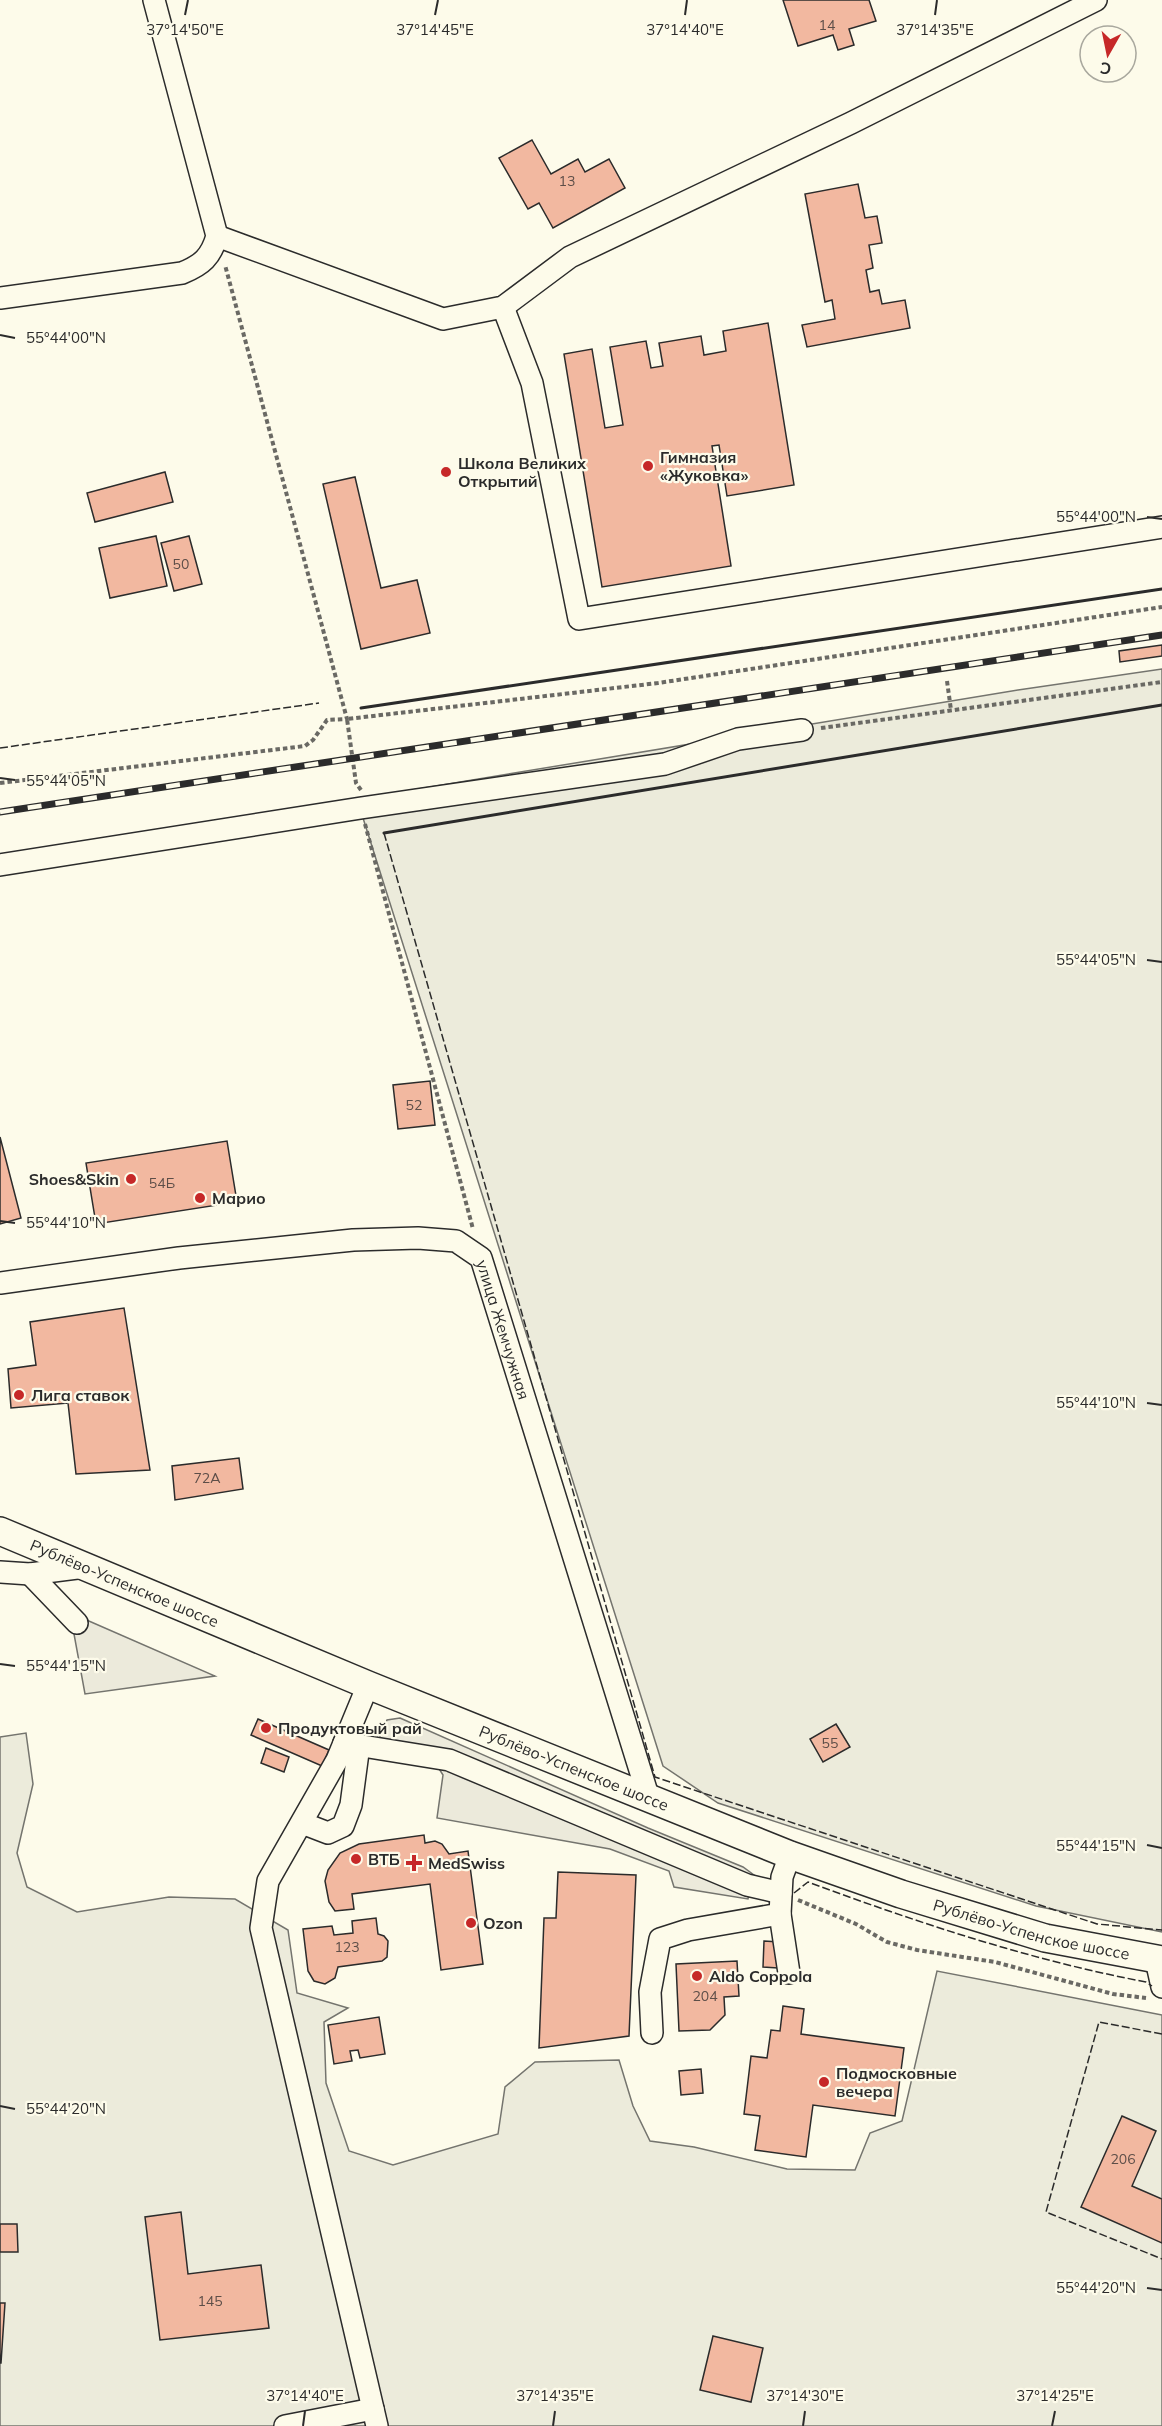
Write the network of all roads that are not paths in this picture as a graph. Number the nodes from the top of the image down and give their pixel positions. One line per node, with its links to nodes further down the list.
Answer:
1 (154, 0): 3 (street)
2 (1096, 0): 5 (street)
3 (217, 236): 4 (street); 5 (street)
4 (0, 298)
5 (503, 308): 6 (street)
6 (1162, 527)
7 (802, 730): 8 (street)
8 (0, 865)
9 (0, 1283): 17 (street, улица Жемчужная)
10 (0, 1532): 11 (main road, Рублёво-Успенское шоссе)
11 (85, 1567): 13 (street); 15 (main road, Рублёво-Успенское шоссе)
12 (0, 1572): 13 (street)
13 (30, 1574): 14 (street)
14 (77, 1623)
15 (368, 1685): 16 (street); 17 (main road, Рублёво-Успенское шоссе)
16 (352, 1744): 18 (street); 18 (street); 20 (street)
17 (649, 1799): 19 (main road, Рублёво-Успенское шоссе)
18 (302, 1823): 25 (street)
19 (790, 1855): 20 (street); 21 (main road, Рублёво-Успенское шоссе)
20 (781, 1904): 22 (street); 24 (street)
21 (1159, 1960): 23 (street)
22 (789, 1973)
23 (1157, 1992)
24 (652, 2033)
25 (375, 2418): 26 (street)
26 (285, 2426)

